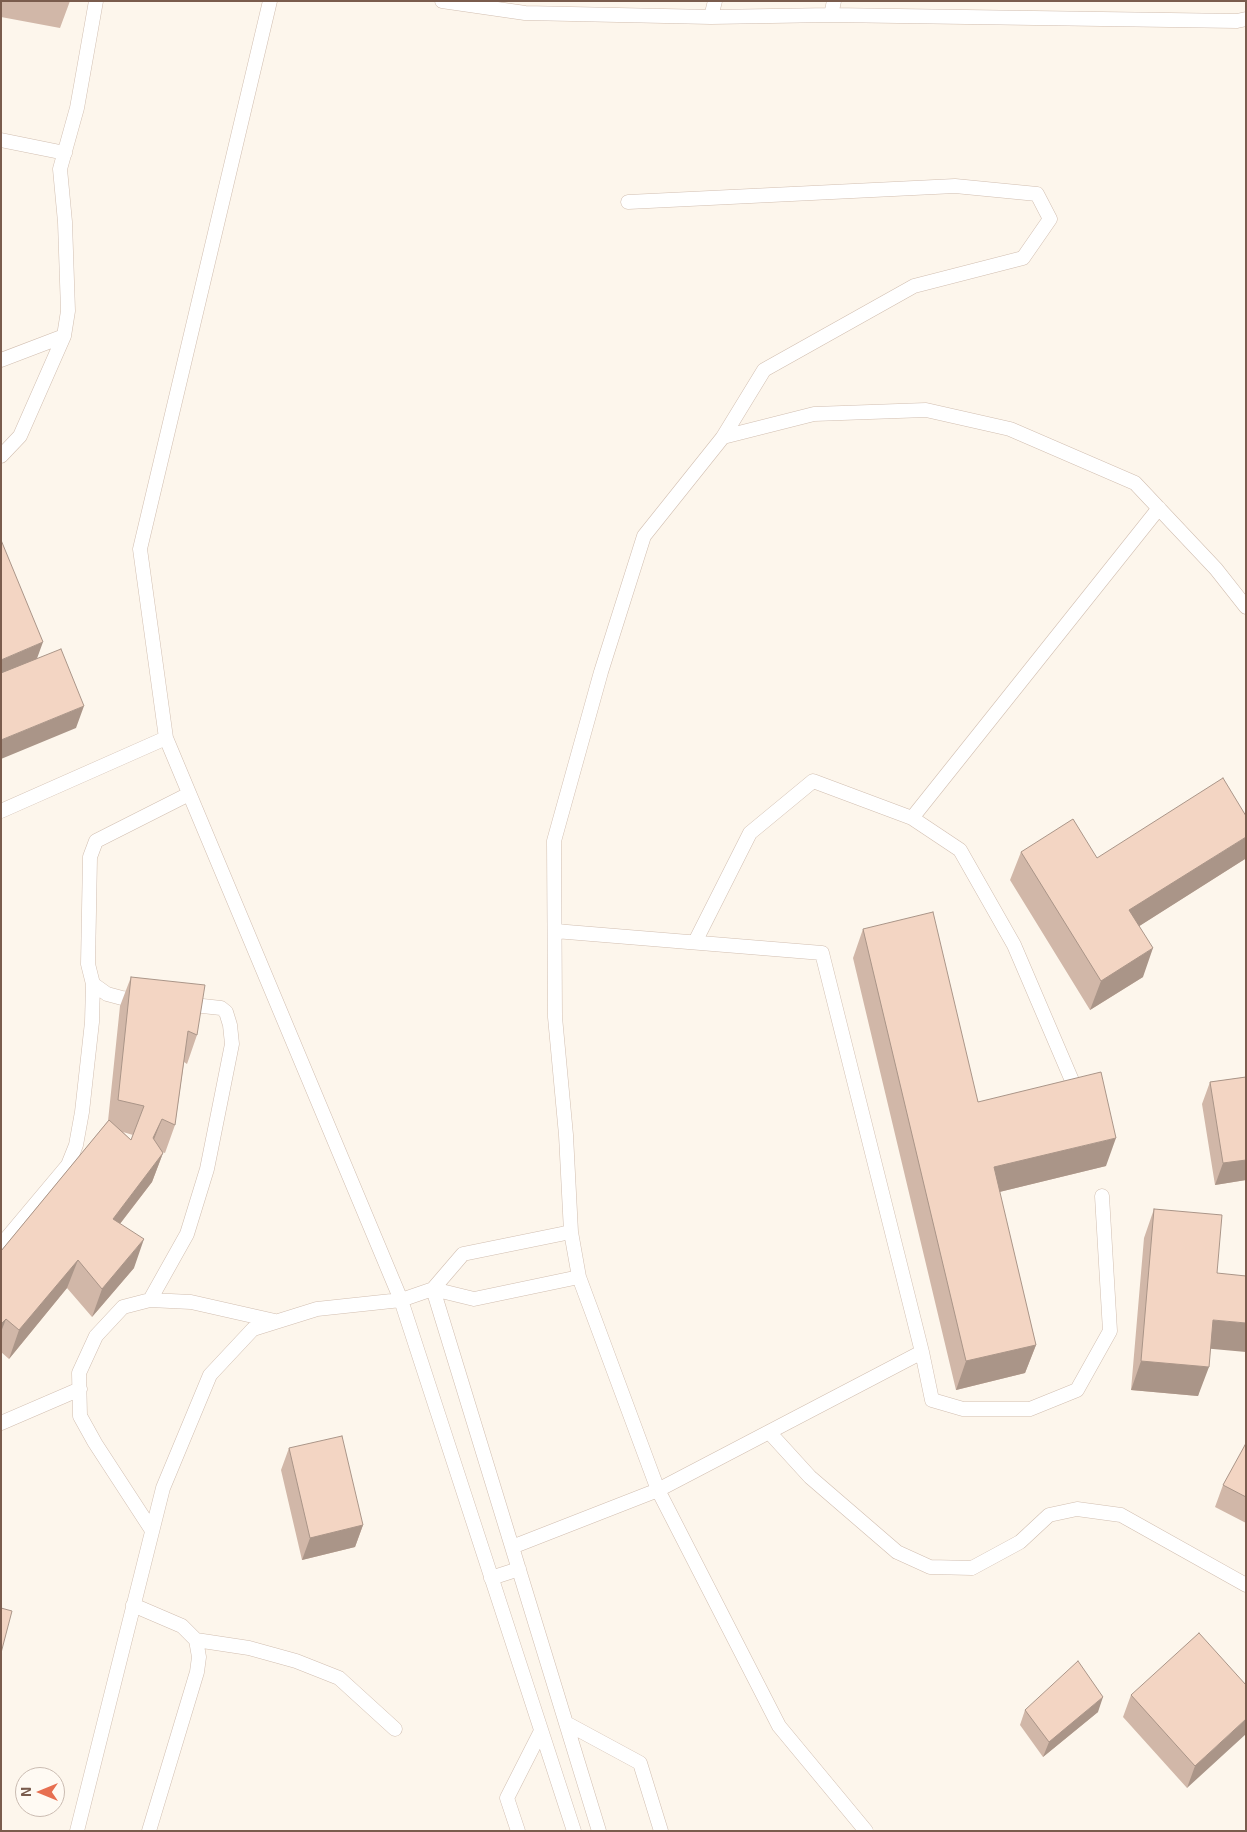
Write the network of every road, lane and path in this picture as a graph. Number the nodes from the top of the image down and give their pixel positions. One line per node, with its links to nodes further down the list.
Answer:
1 (96, 1): 9 (lane)
2 (270, 1): 17 (lane)
3 (442, 1): 6 (lane)
4 (715, 1): 6 (lane)
5 (833, 8): 6 (lane); 7 (lane)
6 (712, 17)
7 (1246, 19)
8 (1, 140): 9 (lane)
9 (65, 153): 11 (lane)
10 (628, 202): 13 (lane)
11 (64, 336): 12 (lane); 14 (lane)
12 (1, 360)
13 (723, 437): 15 (lane); 21 (lane)
14 (1, 456)
15 (1159, 508): 16 (lane); 20 (lane)
16 (1246, 606)
17 (166, 738): 18 (lane); 19 (lane)
18 (189, 794): 23 (lane); 33 (lane)
19 (1, 811)
20 (912, 818): 22 (lane); 26 (lane)
21 (554, 930): 22 (lane); 28 (lane)
22 (695, 942): 35 (lane)
23 (93, 984): 24 (lane); 29 (lane)
24 (152, 1001)
25 (172, 1003): 32 (lane)
26 (1073, 1083)
27 (1102, 1196): 35 (lane)
28 (571, 1232): 30 (lane); 31 (lane)
29 (1, 1245)
30 (579, 1277): 31 (lane); 39 (lane)
31 (433, 1289): 33 (lane); 41 (lane)
32 (150, 1300): 34 (lane); 36 (lane)
33 (401, 1300): 34 (lane); 43 (lane)
34 (277, 1322): 40 (lane)
35 (922, 1352): 38 (lane)
36 (80, 1389): 37 (lane); 40 (lane)
37 (1, 1423)
38 (769, 1432): 39 (lane); 44 (lane)
39 (658, 1490): 41 (lane); 56 (lane)
40 (152, 1528): 45 (lane)
41 (512, 1547): 42 (lane)
42 (519, 1569): 43 (lane); 47 (lane)
43 (491, 1578): 49 (lane)
44 (1246, 1585)
45 (133, 1605): 46 (lane); 50 (lane)
46 (196, 1640): 48 (lane); 51 (lane)
47 (566, 1723): 54 (lane); 55 (lane)
48 (395, 1729)
49 (541, 1731): 52 (lane); 53 (lane)
50 (77, 1831)
51 (149, 1831)
52 (518, 1831)
53 (574, 1831)
54 (599, 1831)
55 (661, 1831)
56 (866, 1831)

